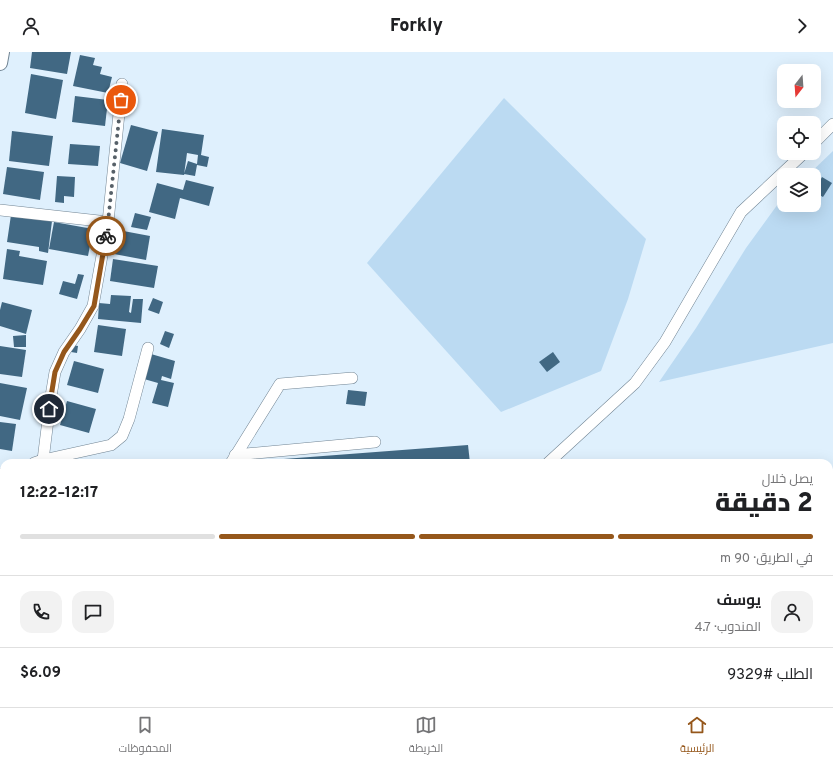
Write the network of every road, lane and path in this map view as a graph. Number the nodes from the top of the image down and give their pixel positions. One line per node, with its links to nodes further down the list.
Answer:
1 (2, 52): 2 (street)
2 (0, 63)
3 (122, 84): 8 (street)
4 (833, 124): 5 (street)
5 (821, 136)
6 (797, 160): 15 (street)
7 (0, 210): 8 (street)
8 (108, 222): 12 (street)
9 (148, 348): 13 (street)
10 (352, 378): 14 (street)
11 (375, 442): 14 (street)
12 (39, 459)
13 (48, 459)
14 (233, 459)
15 (552, 459)

